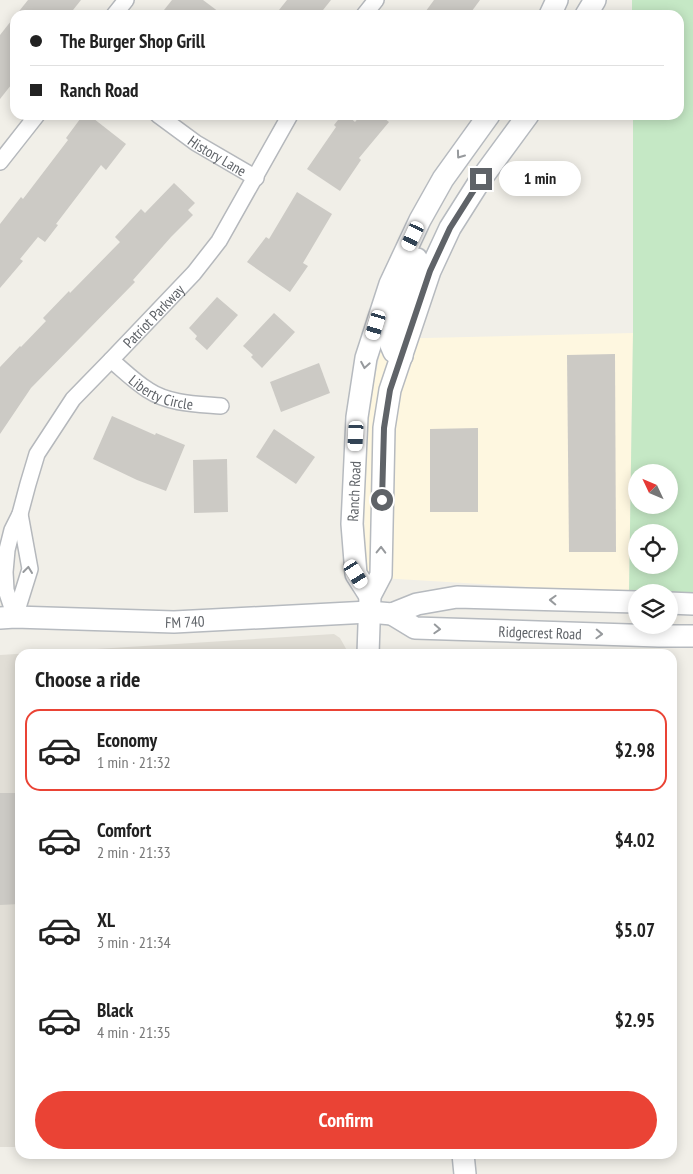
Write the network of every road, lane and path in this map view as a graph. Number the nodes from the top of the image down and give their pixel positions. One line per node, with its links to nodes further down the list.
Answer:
1 (126, 0): 3 (street)
2 (376, 0): 4 (street)
3 (118, 10)
4 (368, 10)
5 (33, 120): 10 (street)
6 (165, 120): 11 (street, History Lane)
7 (287, 120): 11 (street, Patriot Parkway)
8 (485, 120): 12 (street, Ranch Road, one-way to 12)
9 (524, 120): 13 (street, Ranch Road)
10 (0, 162)
11 (256, 178): 14 (street, Patriot Parkway)
12 (420, 220): 13 (street); 19 (street, Ranch Road, one-way to 19)
13 (402, 356): 19 (street, Ranch Road, one-way to 13)
14 (111, 360): 15 (street, Liberty Circle); 16 (street, Patriot Parkway)
15 (221, 406)
16 (20, 514): 22 (street, Patriot Parkway); 22 (street, Patriot Parkway, one-way to 16)
17 (628, 602): 21 (street, Ridgecrest Road, one-way to 21)
18 (678, 603): 20 (street)
19 (369, 604): 21 (street, Ridgecrest Road); 22 (street, FM 740 / FM 740); 24 (street)
20 (693, 604)
21 (392, 614): 23 (street, Ridgecrest Road, one-way to 23)
22 (7, 618)
23 (693, 636)
24 (368, 649)
25 (464, 1159): 26 (street)
26 (465, 1174)

